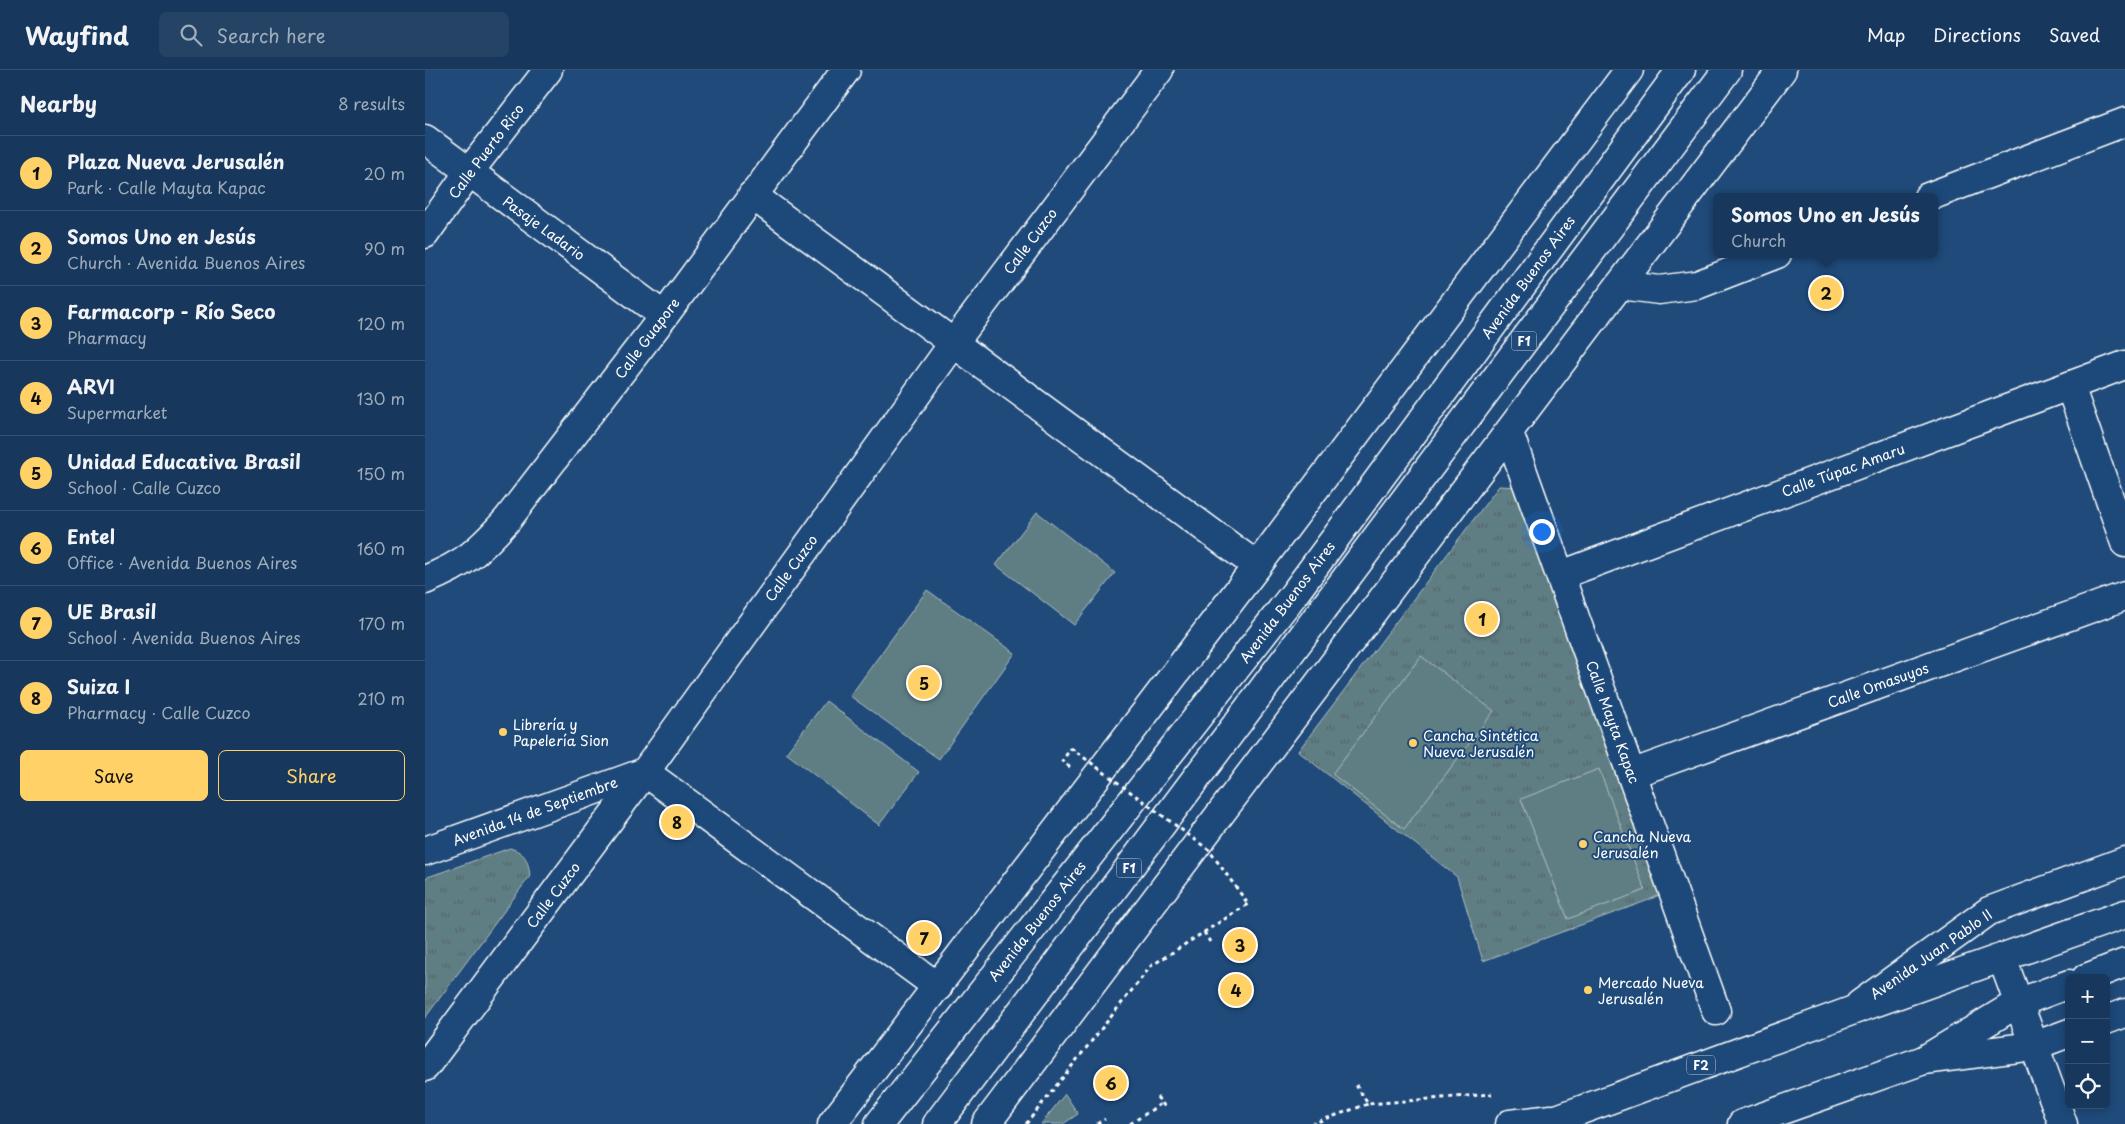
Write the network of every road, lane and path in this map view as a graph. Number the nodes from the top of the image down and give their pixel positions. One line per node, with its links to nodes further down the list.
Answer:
1 (548, 70): 10 (main road, Calle Puerto Rico)
2 (846, 70): 12 (main road, Calle Guapore)
3 (1159, 70): 17 (main road, Calle Cuzco)
4 (1629, 70): 22 (main road)
5 (1681, 70): 57 (main road, Avenida Buenos Aires / F1)
6 (1727, 70): 58 (main road, F1)
7 (1782, 70): 15 (main road)
8 (2125, 122): 11 (main road)
9 (425, 139): 10 (main road, Pasaje Ladario)
10 (469, 172): 13 (main road, Calle Puerto Rico); 16 (main road, Pasaje Ladario)
11 (1938, 193)
12 (753, 195): 16 (main road, Calle Guapore); 17 (main road)
13 (425, 234)
14 (1767, 258): 15 (main road)
15 (1620, 286): 20 (main road)
16 (664, 316): 24 (main road, Calle Guapore)
17 (953, 344): 22 (main road); 27 (main road, Calle Cuzco)
18 (2125, 365): 19 (main road, Calle Túpac Amaru)
19 (2070, 386): 21 (main road); 23 (main road, Calle Túpac Amaru)
20 (1509, 433): 23 (main road, Calle Mayta Kapac); 59 (main road)
21 (2125, 543)
22 (1257, 566): 38 (main road)
23 (1561, 575): 28 (main road, Calle Mayta Kapac)
24 (425, 580)
25 (2125, 596): 28 (main road, Calle Omasuyos)
26 (1062, 761): 32 (path, bridge)
27 (645, 772): 29 (main road, Avenida 14 de Septiembre); 38 (main road); 47 (main road, Calle Cuzco)
28 (1631, 774): 40 (main road, Calle Mayta Kapac)
29 (425, 851)
30 (2125, 861): 41 (main road, Avenida Juan Pablo II)
31 (2125, 914): 34 (main road, Avenida Juan Pablo II / F2)
32 (1204, 932): 33 (path); 60 (path)
33 (1210, 942)
34 (2002, 958): 39 (main road); 41 (main road, Avenida Juan Pablo II / F2)
35 (2125, 963): 36 (main road)
36 (2096, 974)
37 (2065, 985): 39 (main road)
38 (938, 987): 56 (main road)
39 (2018, 1003): 45 (main road); 46 (main road)
40 (1717, 1011)
41 (1851, 1011): 55 (main road, Avenida Juan Pablo II / F2)
42 (2125, 1013): 43 (main road)
43 (2109, 1019)
44 (2065, 1034): 45 (main road)
45 (2034, 1046): 46 (main road); 66 (main road)
46 (1924, 1060): 65 (main road)
47 (425, 1067)
48 (1355, 1085): 52 (path)
49 (1493, 1094): 52 (path)
50 (1157, 1097): 51 (path)
51 (1162, 1103): 53 (path); 62 (path)
52 (1368, 1104): 63 (path)
53 (1165, 1107)
54 (1105, 1119): 61 (path)
55 (1547, 1122): 64 (main road, Avenida Juan Pablo II)
56 (832, 1124)
57 (879, 1124)
58 (937, 1124)
59 (986, 1124)
60 (1026, 1124)
61 (1097, 1124)
62 (1130, 1124)
63 (1311, 1124)
64 (1510, 1124)
65 (1742, 1124)
66 (2063, 1124)

